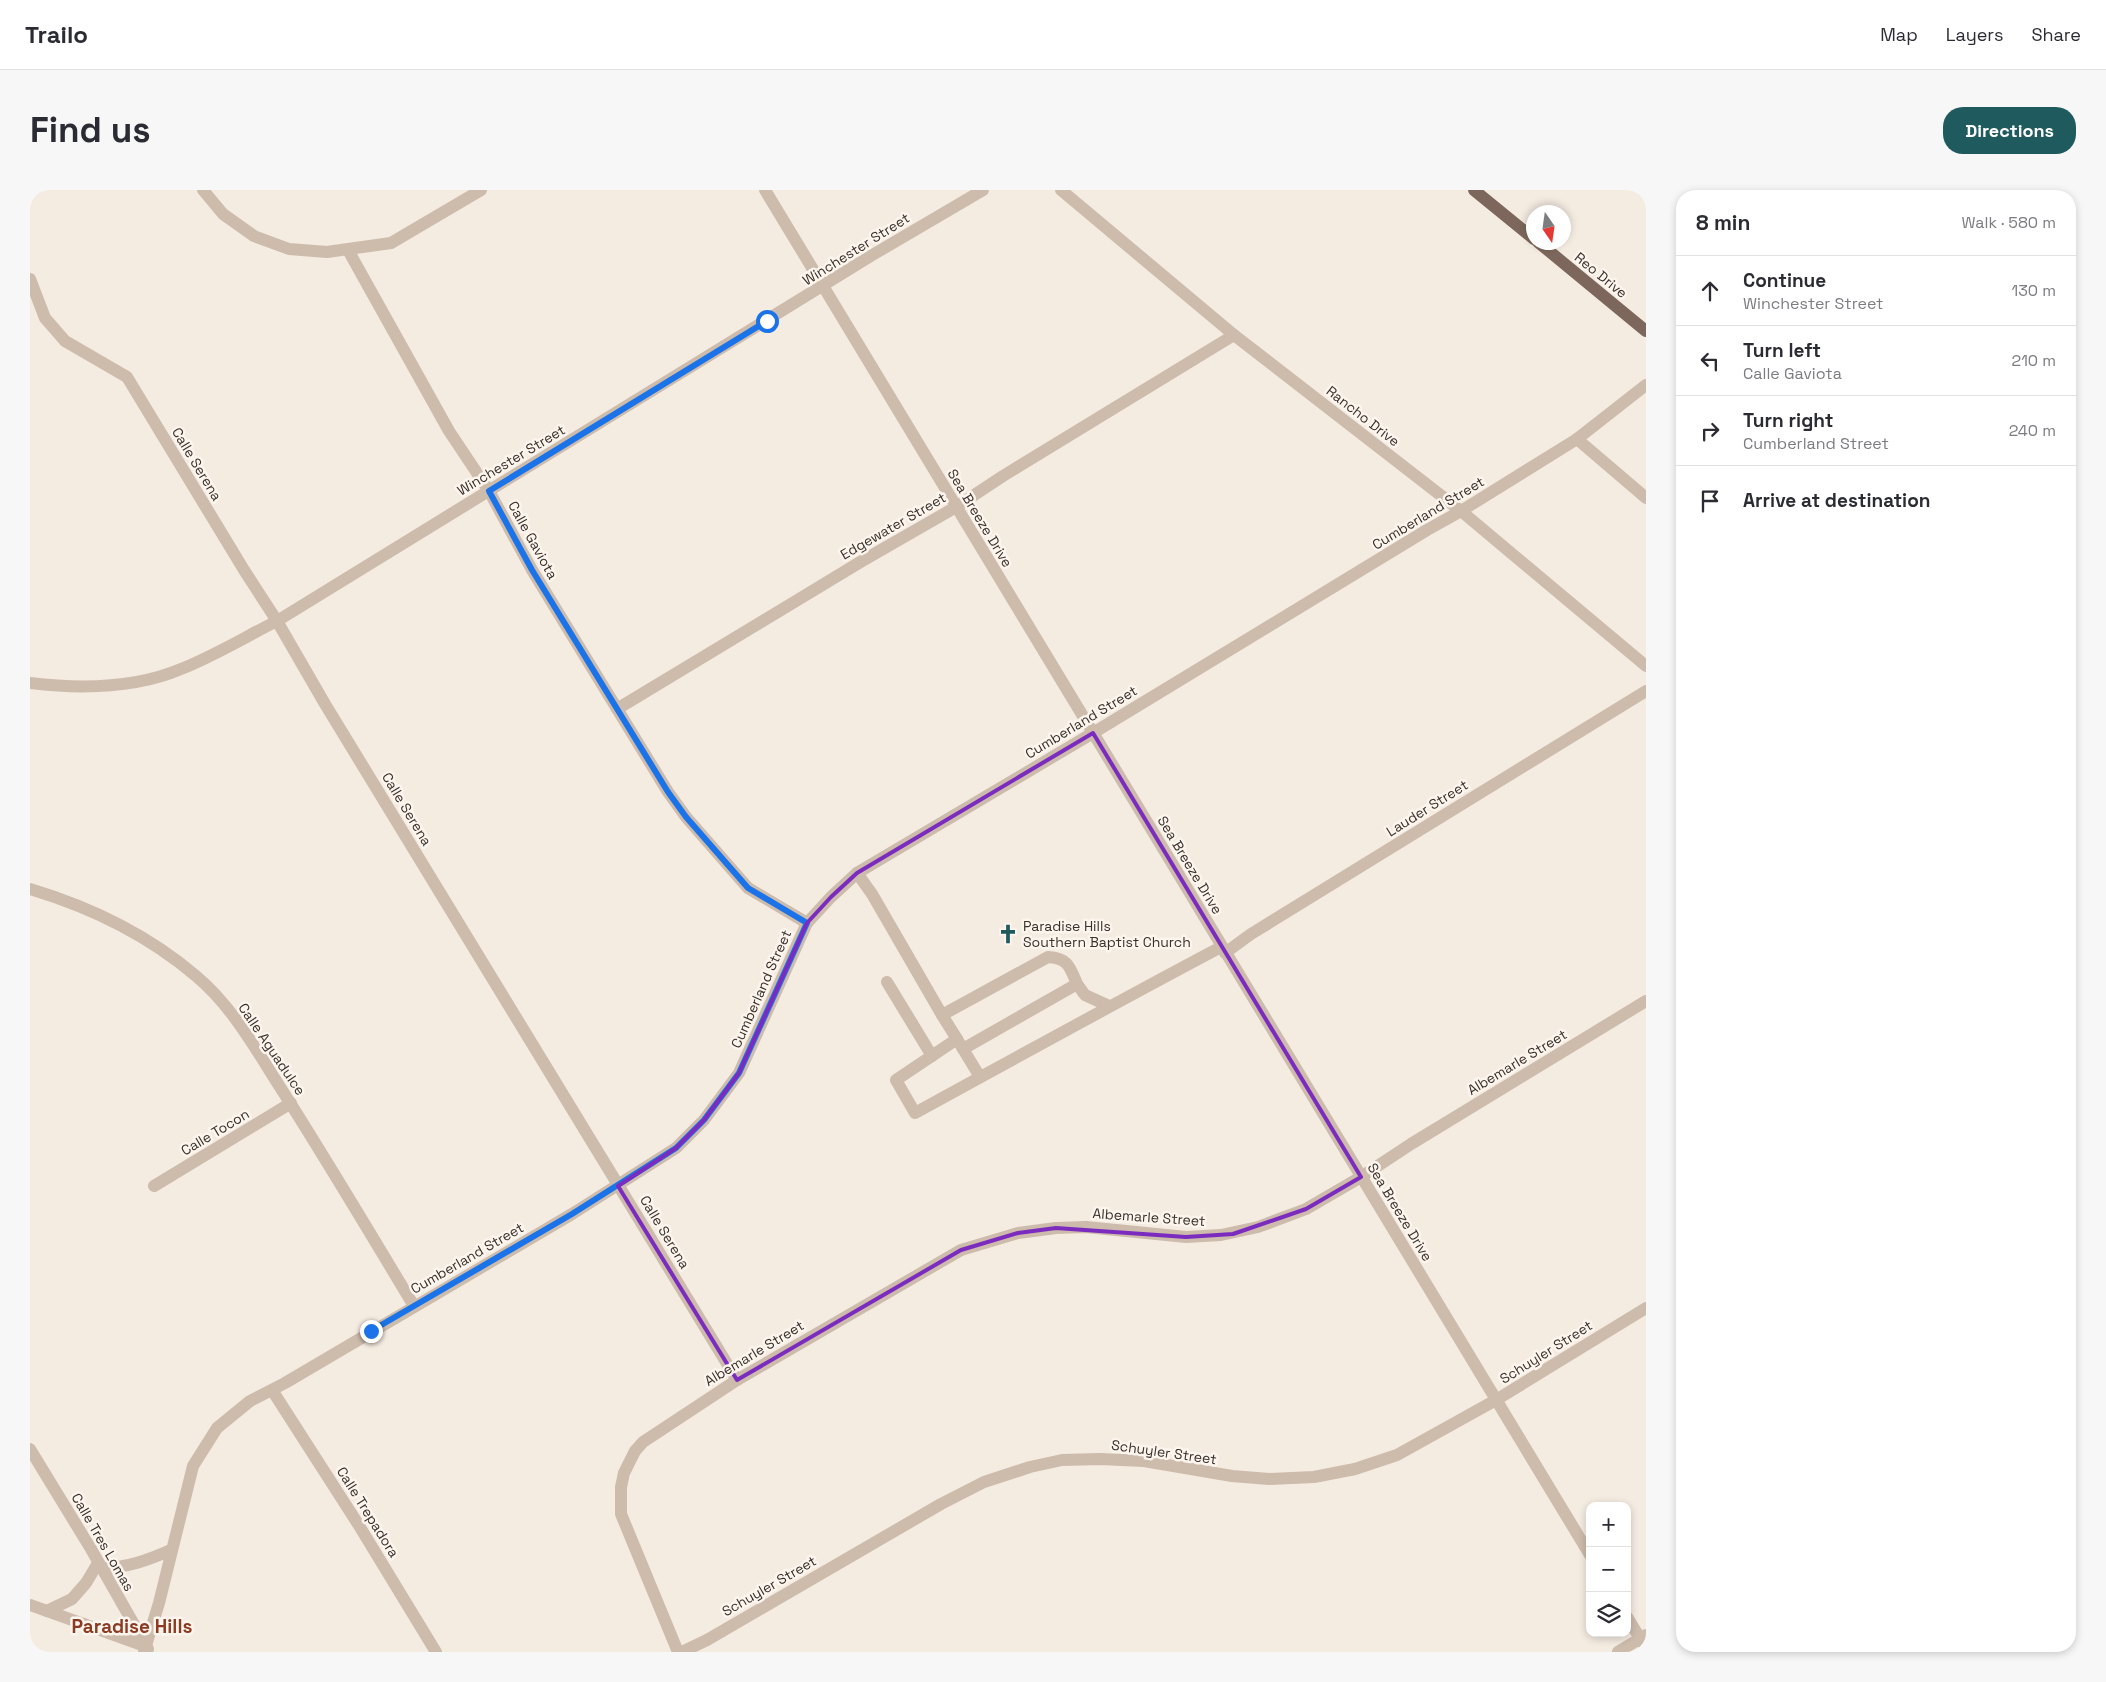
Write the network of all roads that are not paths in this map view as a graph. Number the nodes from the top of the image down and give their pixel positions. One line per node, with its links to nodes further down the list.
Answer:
1 (203, 190): 8 (street)
2 (481, 190): 8 (street)
3 (765, 190): 11 (street, Sea Breeze Drive)
4 (983, 190): 11 (street, Winchester Street)
5 (1061, 190): 13 (street, Rancho Drive)
6 (1474, 190): 7 (main road)
7 (1526, 232)
8 (348, 250): 16 (street, Calle Gaviota)
9 (1548, 250): 12 (main road, Reo Drive)
10 (30, 279): 20 (street, Calle Serena)
11 (823, 286): 16 (street, Winchester Street); 18 (street, Sea Breeze Drive)
12 (1646, 332)
13 (1234, 335): 18 (street, Edgewater Street); 19 (street, Rancho Drive)
14 (1646, 385): 15 (street, Cumberland Street)
15 (1578, 439): 17 (street); 19 (street, Cumberland Street)
16 (489, 491): 20 (street, Winchester Street); 24 (street, Calle Gaviota)
17 (1646, 498)
18 (956, 507): 24 (street, Edgewater Street); 25 (street, Sea Breeze Drive)
19 (1461, 512): 21 (street, Rancho Drive); 25 (street, Cumberland Street)
20 (277, 621): 22 (street, Winchester Street); 41 (street, Calle Serena)
21 (1646, 666)
22 (30, 683)
23 (1646, 690): 29 (street, Lauder Street)
24 (617, 708): 28 (street, Calle Gaviota)
25 (1093, 733): 26 (street, Cumberland Street); 29 (street, Sea Breeze Drive)
26 (858, 873): 28 (street, Cumberland Street); 34 (street)
27 (30, 889): 38 (street, Calle Aguadulce)
28 (807, 923): 41 (street, Cumberland Street)
29 (1224, 950): 33 (street, Lauder Street); 39 (street, Sea Breeze Drive)
30 (887, 982): 36 (street)
31 (1077, 984): 33 (street); 34 (street); 35 (street)
32 (1646, 1001): 39 (street, Albemarle Street)
33 (1109, 1006): 37 (street, Lauder Street)
34 (942, 1015): 35 (street)
35 (960, 1044): 36 (street); 37 (street)
36 (932, 1056): 37 (street, Lauder Street)
37 (980, 1077)
38 (291, 1103): 40 (street, Calle Tocon); 42 (street, Calle Aguadulce)
39 (1361, 1177): 44 (street, Albemarle Street); 46 (street, Sea Breeze Drive)
40 (154, 1186)
41 (618, 1186): 42 (street, Cumberland Street); 44 (street, Calle Serena)
42 (414, 1306): 45 (street, Cumberland Street)
43 (1646, 1308): 46 (street, Schuyler Street)
44 (737, 1380): 57 (street, Albemarle Street)
45 (272, 1390): 49 (street, Cumberland Street); 56 (street, Calle Trepadora)
46 (1496, 1400): 48 (street, Sea Breeze Drive); 58 (street, Schuyler Street)
47 (30, 1449): 50 (street, Calle Tres Lomas)
48 (1586, 1548)
49 (171, 1550): 50 (street); 55 (street, Cumberland Street)
50 (100, 1565): 52 (street); 55 (street, Calle Tres Lomas)
51 (30, 1605): 52 (street)
52 (47, 1611): 55 (street)
53 (1631, 1622): 54 (street)
54 (1644, 1640): 59 (street)
55 (146, 1650)
56 (436, 1652)
57 (678, 1652)
58 (682, 1652)
59 (1618, 1652)

